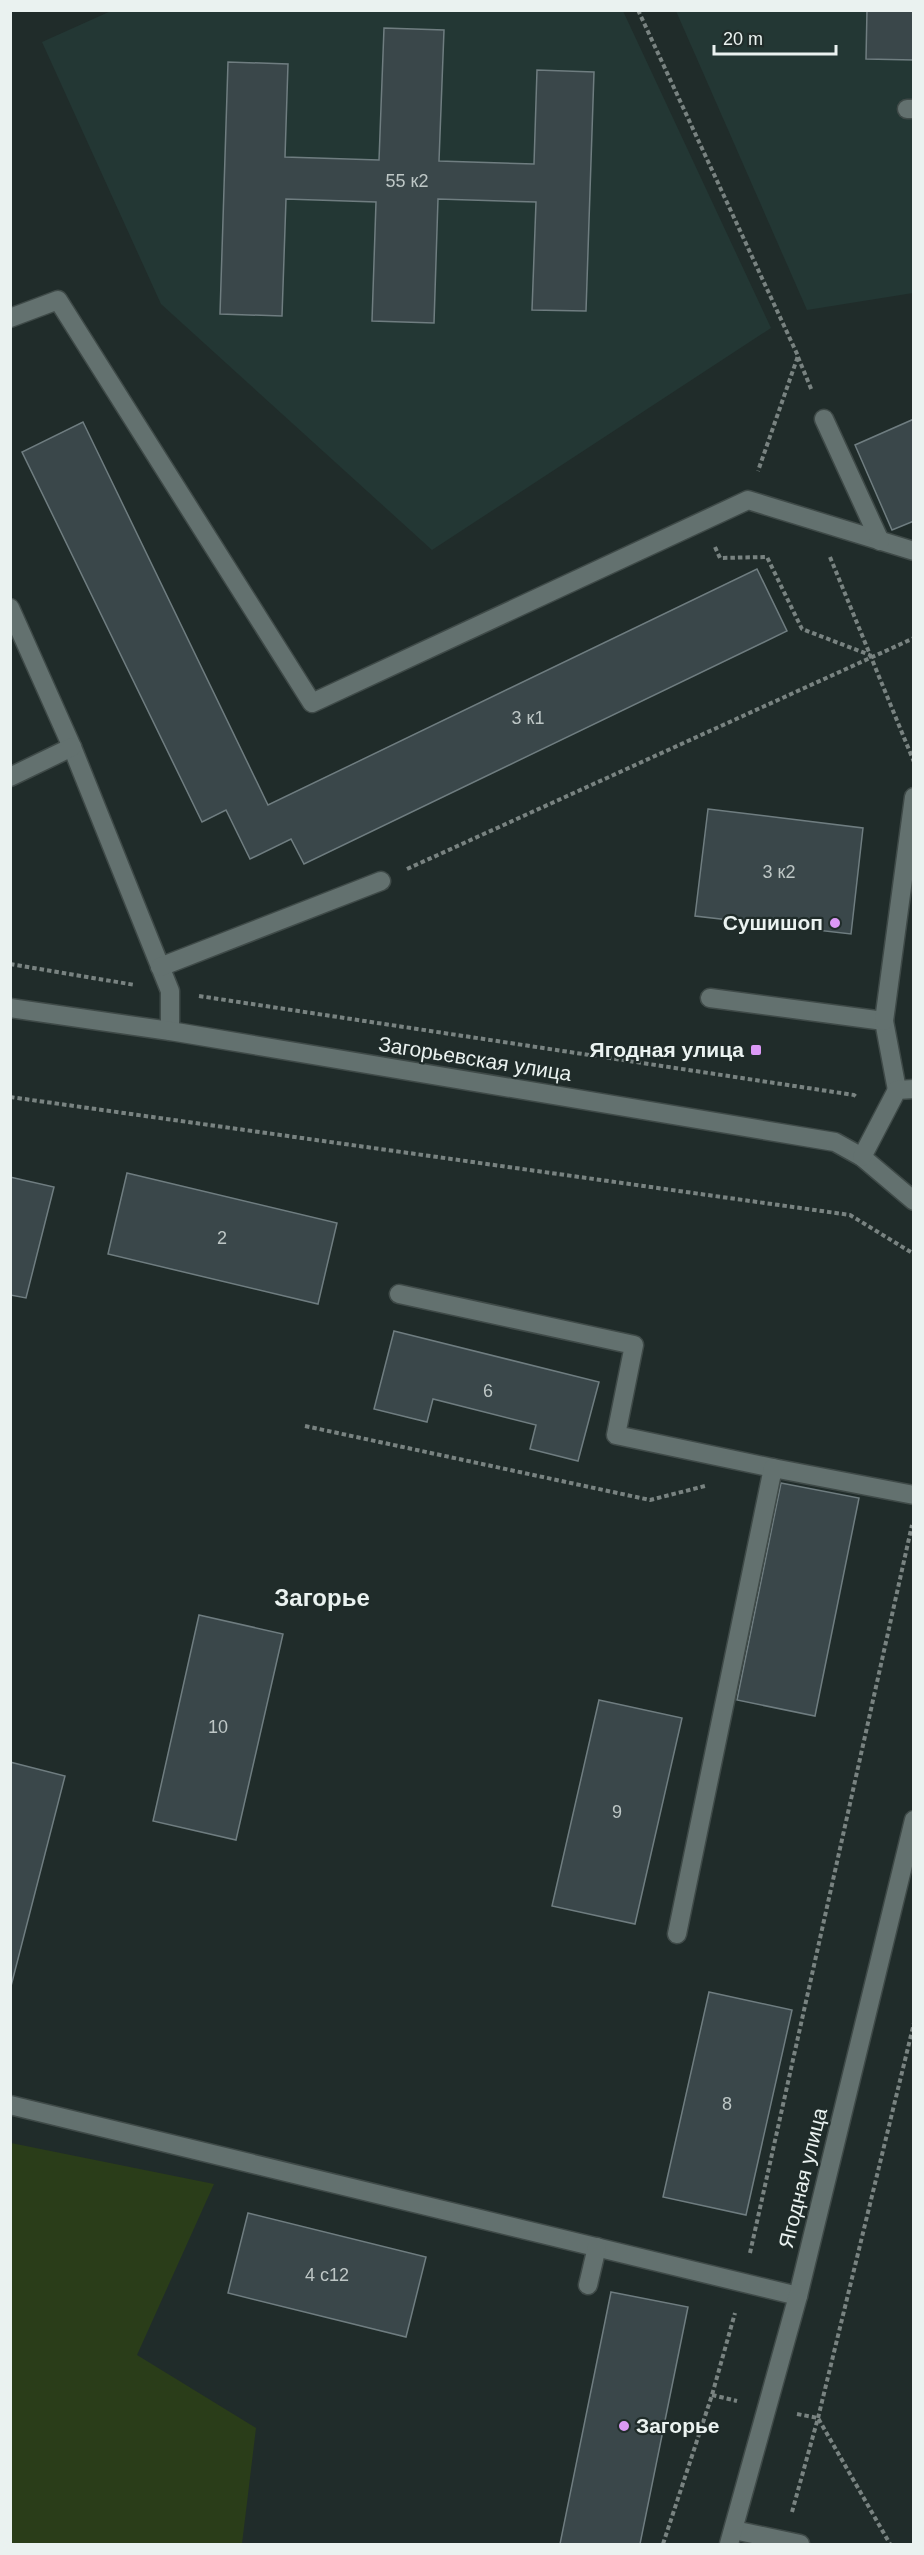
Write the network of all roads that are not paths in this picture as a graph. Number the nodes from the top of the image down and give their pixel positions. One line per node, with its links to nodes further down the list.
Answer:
1 (10, 318): 3 (street)
2 (824, 419): 3 (street)
3 (880, 541): 4 (street)
4 (914, 551)
5 (10, 608): 6 (street)
6 (72, 747): 7 (street); 10 (street)
7 (10, 777)
8 (914, 797): 13 (street)
9 (381, 881): 10 (street)
10 (160, 967): 14 (street)
11 (710, 999): 13 (street)
12 (10, 1008): 14 (street, Загорьевская улица)
13 (884, 1021): 15 (street)
14 (170, 1031): 16 (street, Загорьевская улица)
15 (905, 1089): 16 (street)
16 (862, 1157): 17 (street, Загорьевская улица)
17 (914, 1201)
18 (399, 1294): 19 (street)
19 (774, 1468): 20 (street); 23 (street)
20 (914, 1495)
21 (914, 1820): 22 (street, Ягодная улица)
22 (908, 1864): 27 (street, Ягодная улица)
23 (677, 1934)
24 (10, 2105): 25 (street)
25 (597, 2247): 26 (street); 27 (street)
26 (588, 2285)
27 (798, 2296): 28 (street, Ягодная улица)
28 (731, 2537): 29 (street)
29 (792, 2543)

